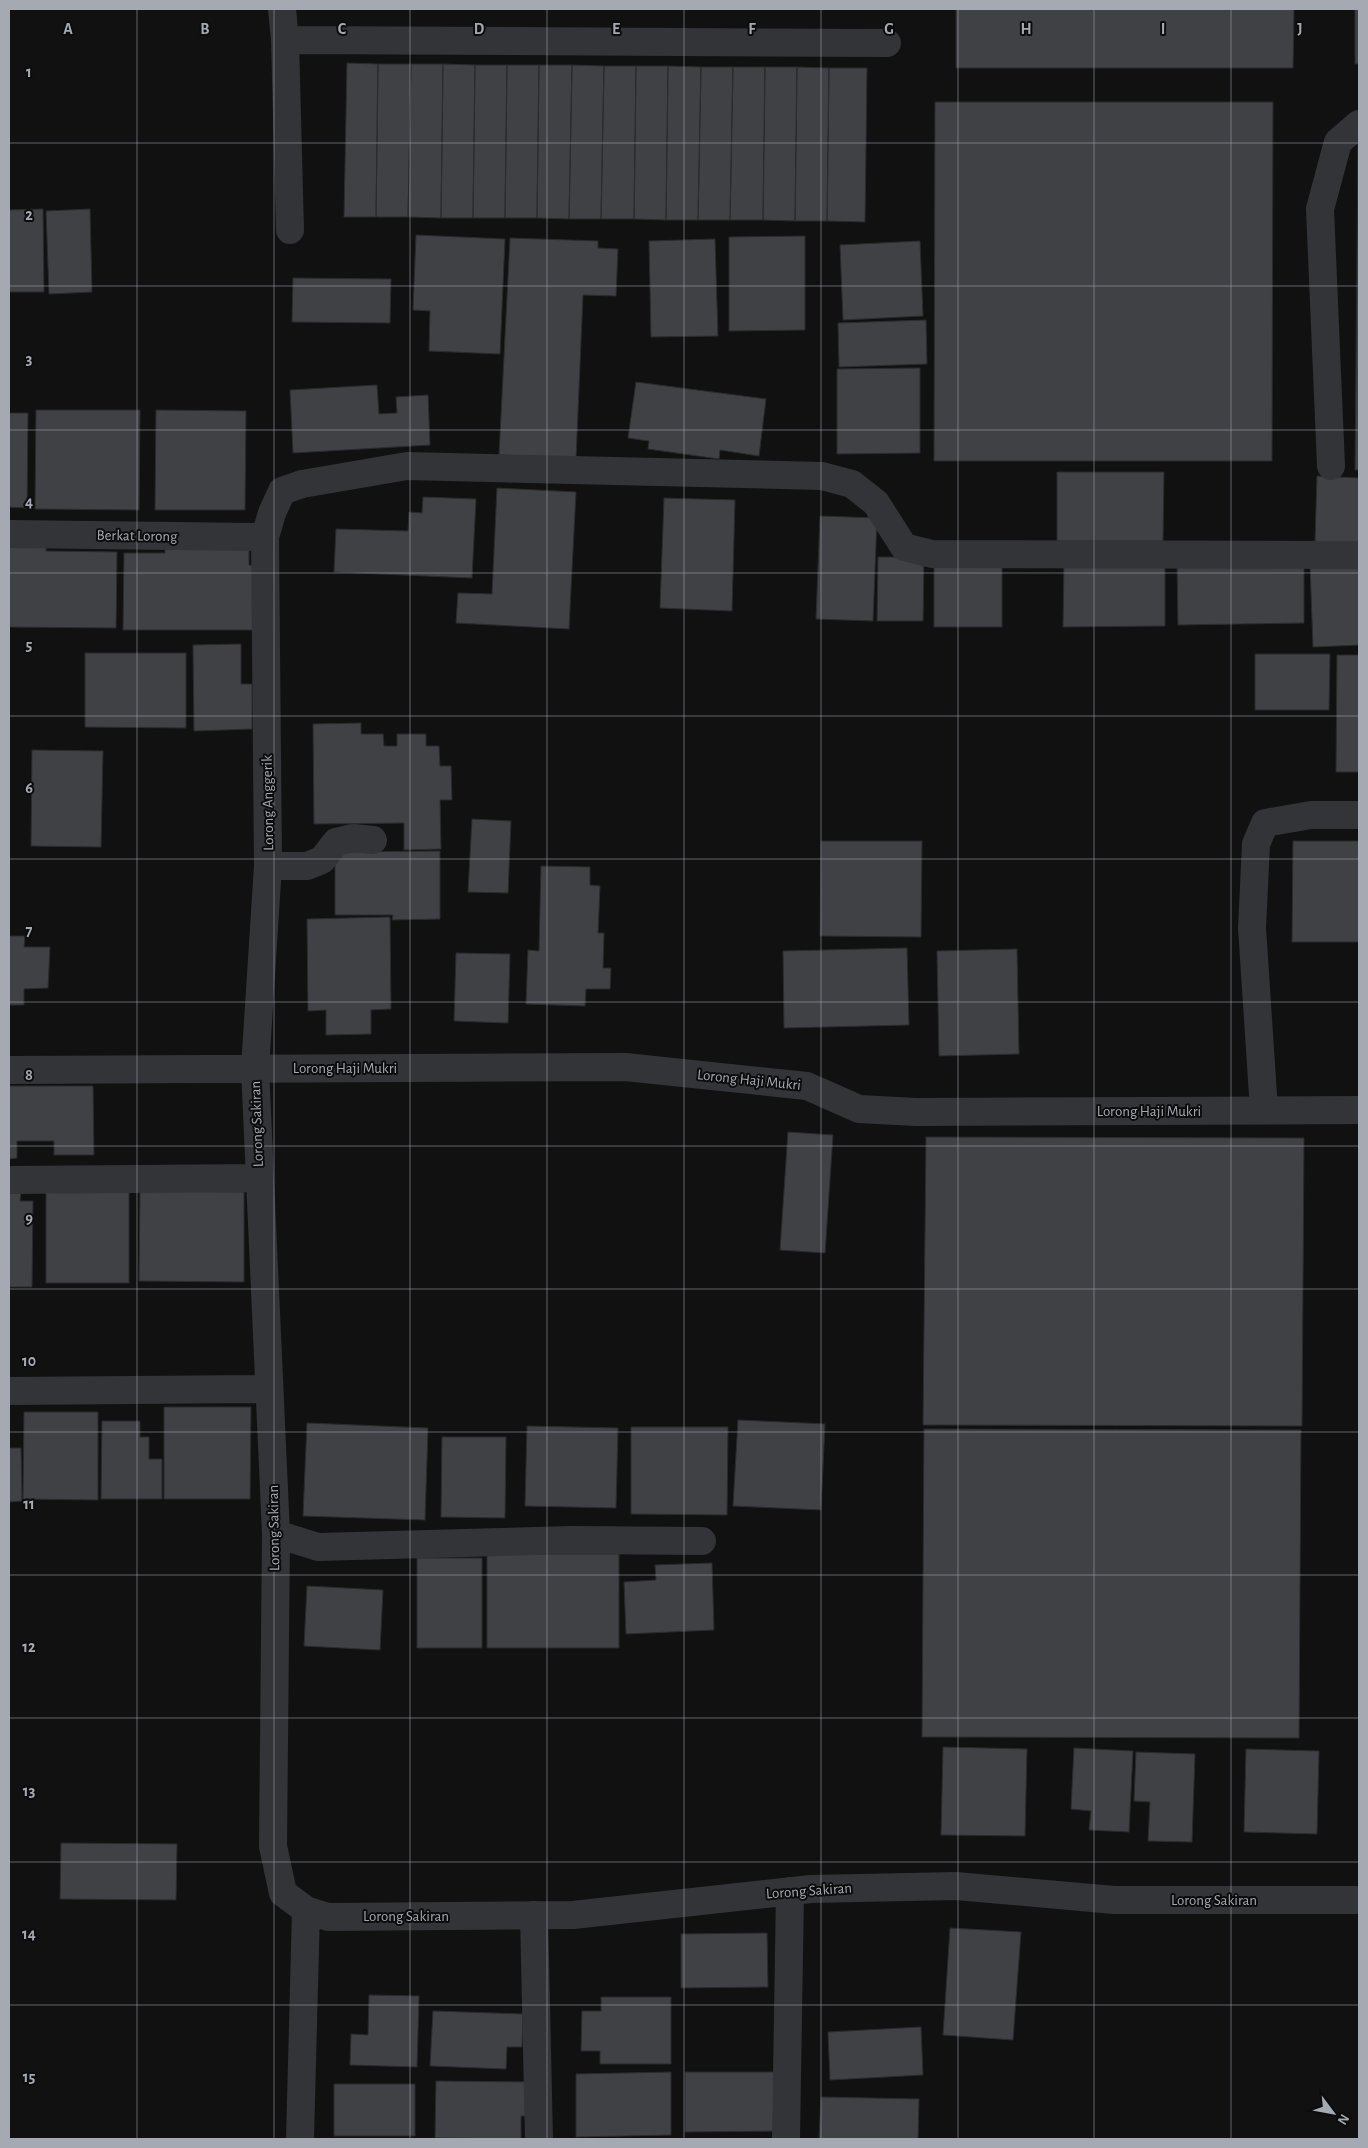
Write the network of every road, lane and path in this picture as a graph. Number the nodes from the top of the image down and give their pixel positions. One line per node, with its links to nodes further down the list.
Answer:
1 (282, 9): 2 (street)
2 (285, 40): 3 (street); 5 (street)
3 (887, 44)
4 (1359, 124): 6 (street)
5 (290, 230)
6 (1331, 466)
7 (9, 534): 8 (street, Berkat Lorong)
8 (265, 537): 9 (street, Lorong Anggerik); 12 (street, Lorong Anggerik)
9 (1359, 555)
10 (1359, 816): 15 (street)
11 (373, 840): 12 (street)
12 (268, 866): 13 (street, Lorong Anggerik)
13 (255, 1068): 14 (street, Lorong Haji Mukri); 15 (street, Lorong Haji Mukri); 17 (street, Lorong Sakiran)
14 (9, 1070)
15 (1264, 1110): 16 (street, Lorong Haji Mukri)
16 (1359, 1110)
17 (259, 1178): 18 (street); 19 (street, Lorong Sakiran)
18 (9, 1180)
19 (268, 1389): 20 (street); 21 (street, Lorong Sakiran)
20 (9, 1391)
21 (276, 1534): 22 (street); 25 (street, Lorong Sakiran)
22 (702, 1541)
23 (790, 1891): 24 (street, Lorong Sakiran); 26 (street, Lorong Sakiran); 29 (street)
24 (1359, 1900)
25 (306, 1910): 26 (street, Lorong Sakiran); 27 (street)
26 (534, 1915): 28 (street)
27 (300, 2139)
28 (539, 2139)
29 (786, 2139)

